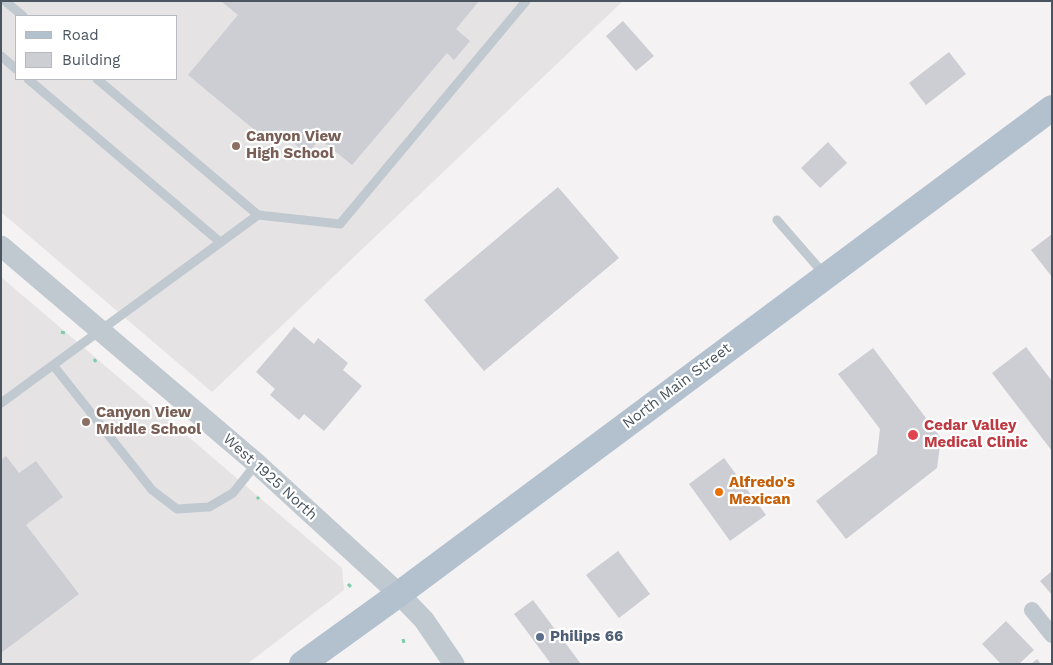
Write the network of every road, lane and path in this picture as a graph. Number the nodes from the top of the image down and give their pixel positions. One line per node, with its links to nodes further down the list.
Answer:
1 (5, 1): 3 (lane)
2 (526, 1): 9 (lane)
3 (22, 15)
4 (1, 56): 5 (lane)
5 (15, 68)
6 (29, 80): 11 (lane)
7 (98, 80): 9 (lane)
8 (1052, 108): 13 (main road, North Main Street)
9 (258, 215): 11 (lane)
10 (777, 220): 13 (lane)
11 (220, 242): 14 (lane)
12 (1, 246): 14 (street, West 1925 North)
13 (826, 276): 18 (main road, North Main Street)
14 (99, 330): 15 (lane); 17 (street, West 1925 North)
15 (53, 365): 16 (lane); 17 (lane)
16 (2, 401)
17 (256, 463): 18 (street, West 1925 North)
18 (399, 594): 21 (main road, North Main Street); 22 (street, West 1925 North)
19 (1032, 610): 20 (street)
20 (1052, 635)
21 (302, 664)
22 (454, 664)

